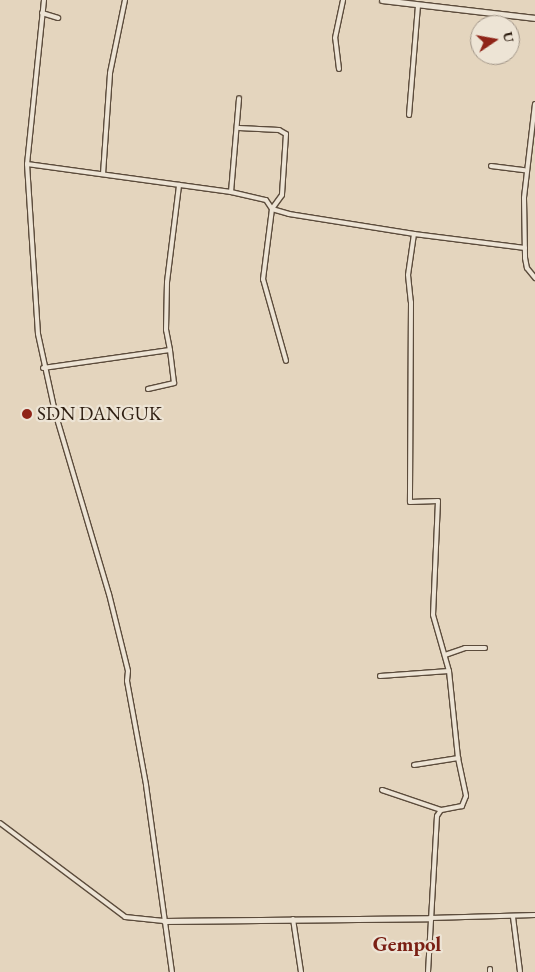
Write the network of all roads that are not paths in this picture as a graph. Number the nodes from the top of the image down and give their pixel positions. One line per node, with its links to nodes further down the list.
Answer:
1 (44, 0): 6 (street)
2 (125, 0): 17 (street)
3 (343, 0): 9 (street)
4 (382, 0): 5 (street)
5 (418, 4): 8 (street); 12 (street)
6 (42, 14): 7 (street); 14 (street)
7 (58, 18)
8 (535, 18)
9 (339, 70)
10 (239, 98): 13 (street)
11 (535, 104): 16 (street)
12 (409, 115)
13 (239, 128): 19 (street); 20 (street)
14 (27, 164): 17 (street); 26 (street)
15 (491, 166): 16 (street)
16 (525, 170): 22 (street)
17 (103, 174): 18 (street)
18 (179, 185): 19 (street); 24 (street)
19 (231, 192): 20 (street)
20 (272, 208): 21 (street); 25 (street)
21 (414, 234): 22 (street); 31 (street)
22 (524, 248): 23 (street)
23 (534, 275)
24 (170, 350): 26 (street); 27 (street)
25 (286, 361)
26 (43, 368): 29 (street)
27 (148, 389)
28 (47, 412): 29 (street)
29 (55, 412): 43 (street)
30 (485, 648): 31 (street)
31 (445, 655): 32 (street)
32 (449, 671): 33 (street); 34 (street)
33 (380, 676)
34 (458, 758): 35 (street); 37 (street)
35 (414, 765)
36 (382, 790): 37 (street)
37 (441, 810): 41 (street)
38 (0, 823): 43 (street)
39 (535, 915): 40 (street)
40 (513, 917): 41 (street); 47 (street)
41 (430, 918): 42 (street); 46 (street)
42 (293, 919): 43 (street); 45 (street)
43 (164, 922): 44 (street)
44 (172, 972)
45 (301, 972)
46 (428, 972)
47 (520, 972)

